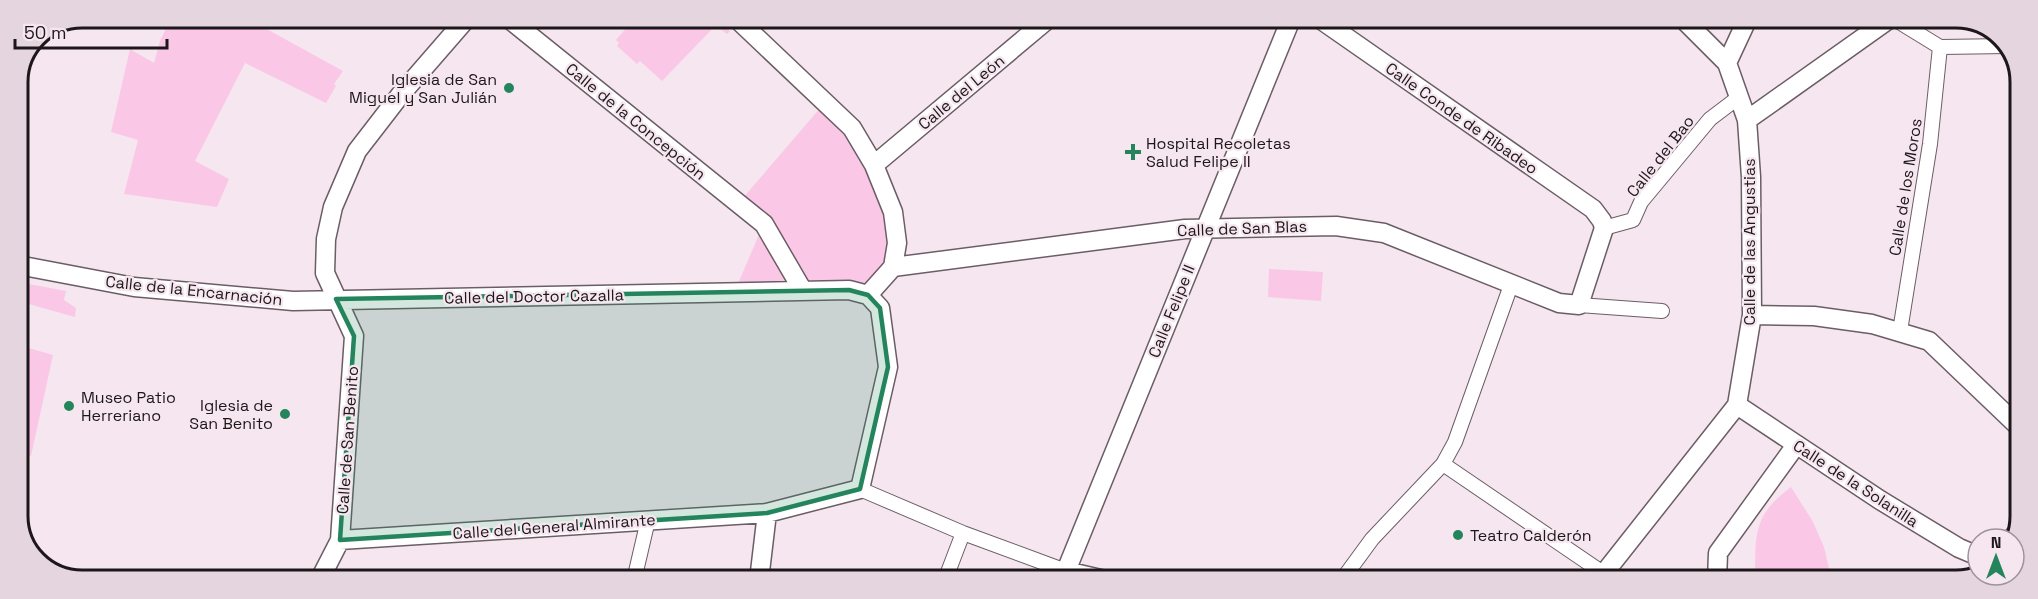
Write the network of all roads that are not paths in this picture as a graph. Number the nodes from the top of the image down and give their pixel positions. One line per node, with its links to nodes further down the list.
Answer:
1 (458, 28): 24 (street, Calle de San Benito)
2 (520, 28): 22 (street, Calle de la Concepción)
3 (746, 28): 16 (street)
4 (1037, 28): 16 (street, Calle del León)
5 (1287, 28): 18 (street, Calle Felipe II)
6 (1333, 28): 17 (street, Calle Conde de Ribadeo)
7 (1692, 28): 13 (street, Calle de las Angustias)
8 (1743, 28): 13 (street)
9 (1877, 28): 15 (street)
10 (1909, 28): 12 (street)
11 (1995, 46): 12 (street)
12 (1940, 47): 28 (street, Calle de los Moros)
13 (1727, 63): 14 (street, Calle de las Angustias)
14 (1739, 97): 15 (street, Calle de las Angustias); 17 (street, Calle del Bao)
15 (1748, 120): 27 (street, Calle de las Angustias)
16 (874, 165): 20 (street)
17 (1603, 225): 25 (street)
18 (1205, 228): 20 (street, Calle de San Blas); 21 (street, Calle de San Blas); 44 (street, Calle Felipe II)
19 (28, 267): 24 (street, Calle de la Encarnación)
20 (893, 267): 23 (street)
21 (1511, 285): 25 (street, Calle de San Blas); 32 (street)
22 (803, 291): 23 (street, Calle del Doctor Cazalla); 24 (street, Calle del Doctor Cazalla)
23 (868, 295): 33 (street)
24 (336, 299): 37 (street, Calle de San Benito)
25 (1579, 305): 26 (street)
26 (1662, 311)
27 (1752, 315): 28 (street); 29 (street, Calle de las Angustias)
28 (1900, 331): 30 (street)
29 (1737, 405): 31 (street, Calle de la Solanilla); 47 (street, Calle de las Angustias)
30 (2010, 418)
31 (1796, 445): 38 (street, Calle de la Solanilla); 48 (street)
32 (1443, 465): 45 (street); 46 (street)
33 (860, 489): 34 (street, Calle del General Almirante); 36 (street)
34 (767, 513): 35 (street, Calle del General Almirante); 41 (street)
35 (648, 520): 37 (street, Calle del General Almirante); 40 (street)
36 (963, 533): 42 (street); 43 (street)
37 (340, 540): 39 (street, Calle de San Benito)
38 (1966, 551)
39 (325, 570)
40 (636, 570)
41 (760, 570)
42 (949, 570)
43 (1063, 570)
44 (1066, 570)
45 (1349, 570)
46 (1590, 570)
47 (1606, 570)
48 (1717, 570)

